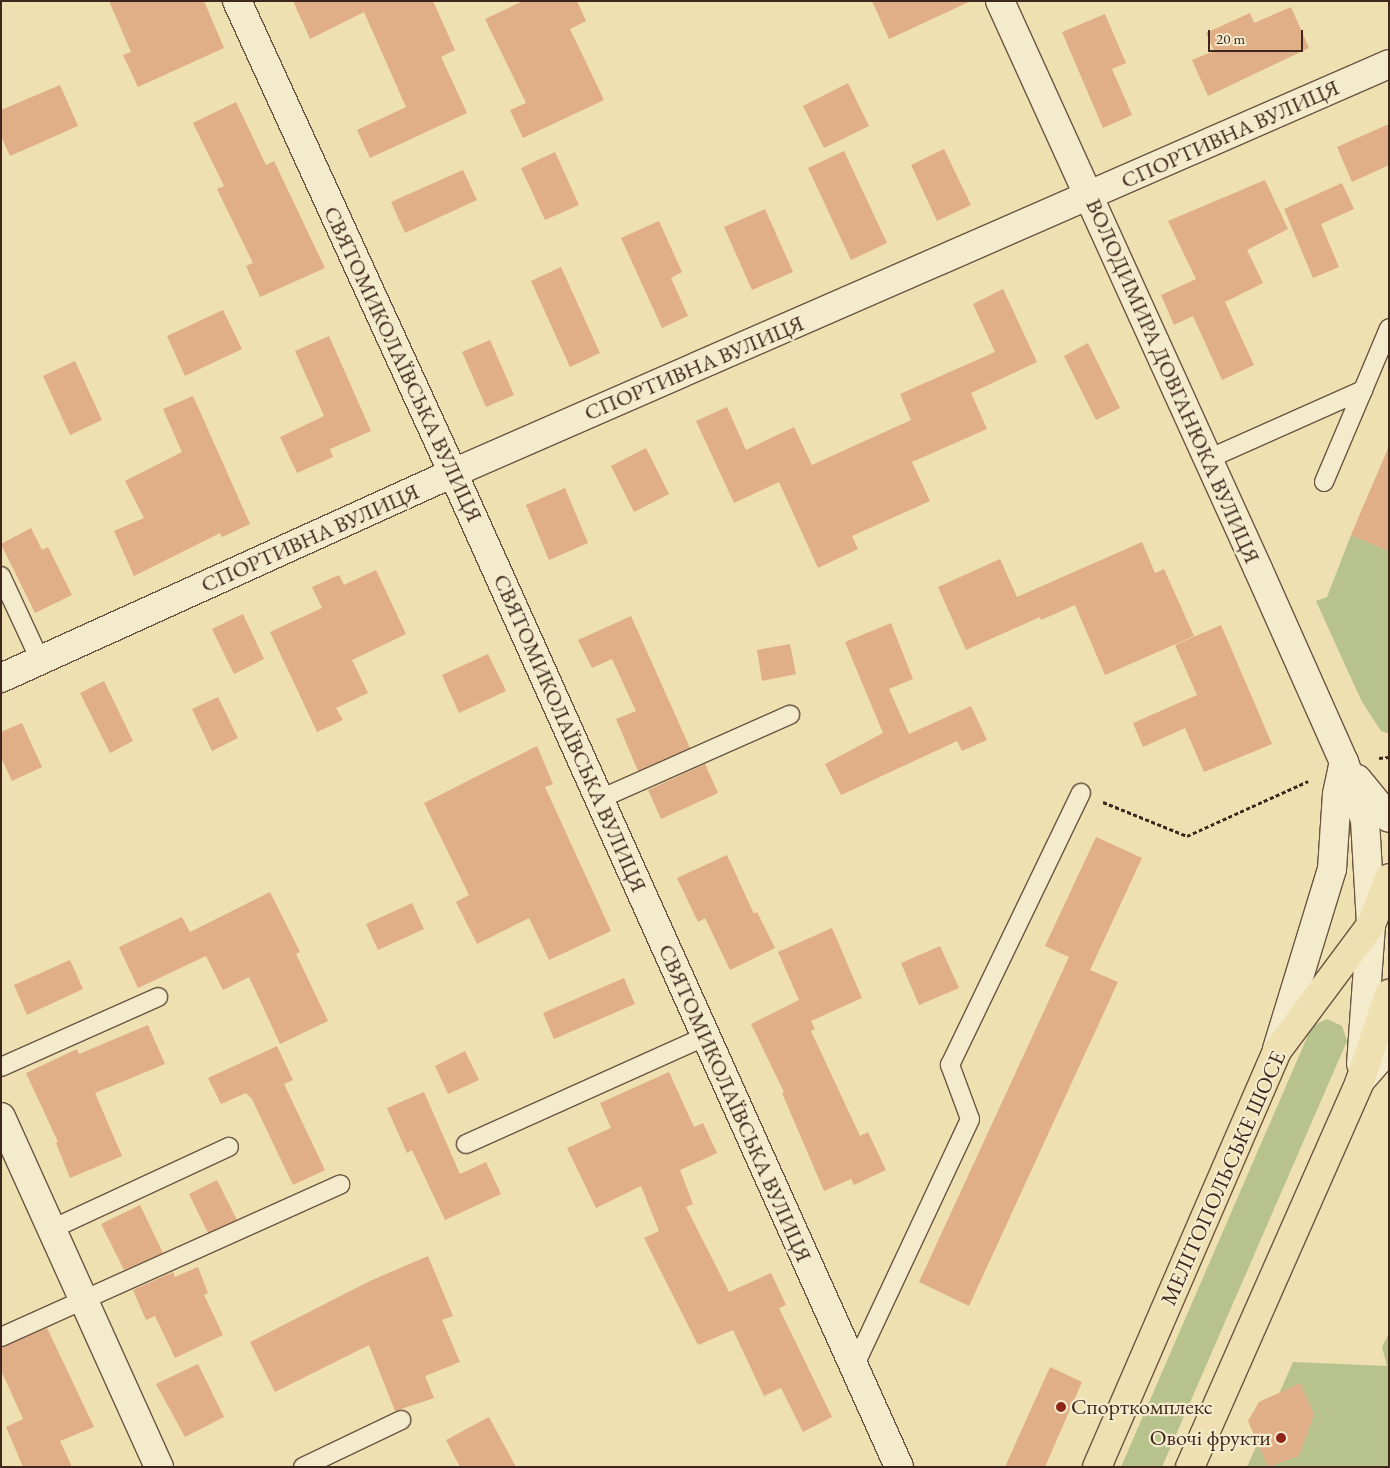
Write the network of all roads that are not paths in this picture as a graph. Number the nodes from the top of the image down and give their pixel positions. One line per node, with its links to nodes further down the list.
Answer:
1 (237, 1): 8 (street, СВЯТОМИКОЛАЇВСЬКА ВУЛИЦЯ)
2 (1000, 1): 4 (street, ВОЛОДИМИРА ДОВГАНЮКА ВУЛИЦЯ)
3 (1389, 64): 4 (street, СПОРТИВНА ВУЛИЦЯ)
4 (1089, 197): 7 (street, ВОЛОДИМИРА ДОВГАНЮКА ВУЛИЦЯ); 8 (street, СПОРТИВНА ВУЛИЦЯ)
5 (1389, 328): 6 (lane)
6 (1363, 390): 7 (lane); 9 (lane)
7 (1208, 459): 14 (street, ВОЛОДИМИРА ДОВГАНЮКА ВУЛИЦЯ)
8 (453, 473): 11 (street, СПОРТИВНА ВУЛИЦЯ); 16 (street, СВЯТОМИКОЛАЇВСЬКА ВУЛИЦЯ)
9 (1324, 482)
10 (1, 576): 11 (lane)
11 (40, 660): 12 (street, СПОРТИВНА ВУЛИЦЯ)
12 (1, 678)
13 (790, 715): 16 (lane)
14 (1344, 762): 17 (street); 19 (street); 24 (street)
15 (1081, 793): 34 (lane)
16 (600, 800): 22 (street, СВЯТОМИКОЛАЇВСЬКА ВУЛИЦЯ)
17 (1389, 818)
18 (1389, 878): 19 (main road, МЕЛІТОПОЛЬСЬКЕ ШОСЕ)
19 (1380, 922): 24 (main road, МЕЛІТОПОЛЬСЬКЕ ШОСЕ); 26 (street)
20 (1389, 994): 26 (main road)
21 (158, 997): 25 (lane)
22 (706, 1036): 28 (lane); 34 (street, СВЯТОМИКОЛАЇВСЬКА ВУЛИЦЯ)
23 (1389, 1048): 26 (street)
24 (1277, 1051): 39 (main road, МЕЛІТОПОЛЬСЬКЕ ШОСЕ)
25 (1, 1068)
26 (1360, 1081): 40 (main road)
27 (1, 1117): 31 (street)
28 (466, 1144)
29 (229, 1147): 31 (lane)
30 (340, 1185): 32 (lane)
31 (52, 1229): 32 (street)
32 (84, 1301): 33 (lane); 36 (street)
33 (1, 1337)
34 (853, 1369): 38 (street, СВЯТОМИКОЛАЇВСЬКА ВУЛИЦЯ)
35 (401, 1420): 37 (lane)
36 (159, 1467)
37 (303, 1467)
38 (899, 1467)
39 (1097, 1467)
40 (1190, 1467)

